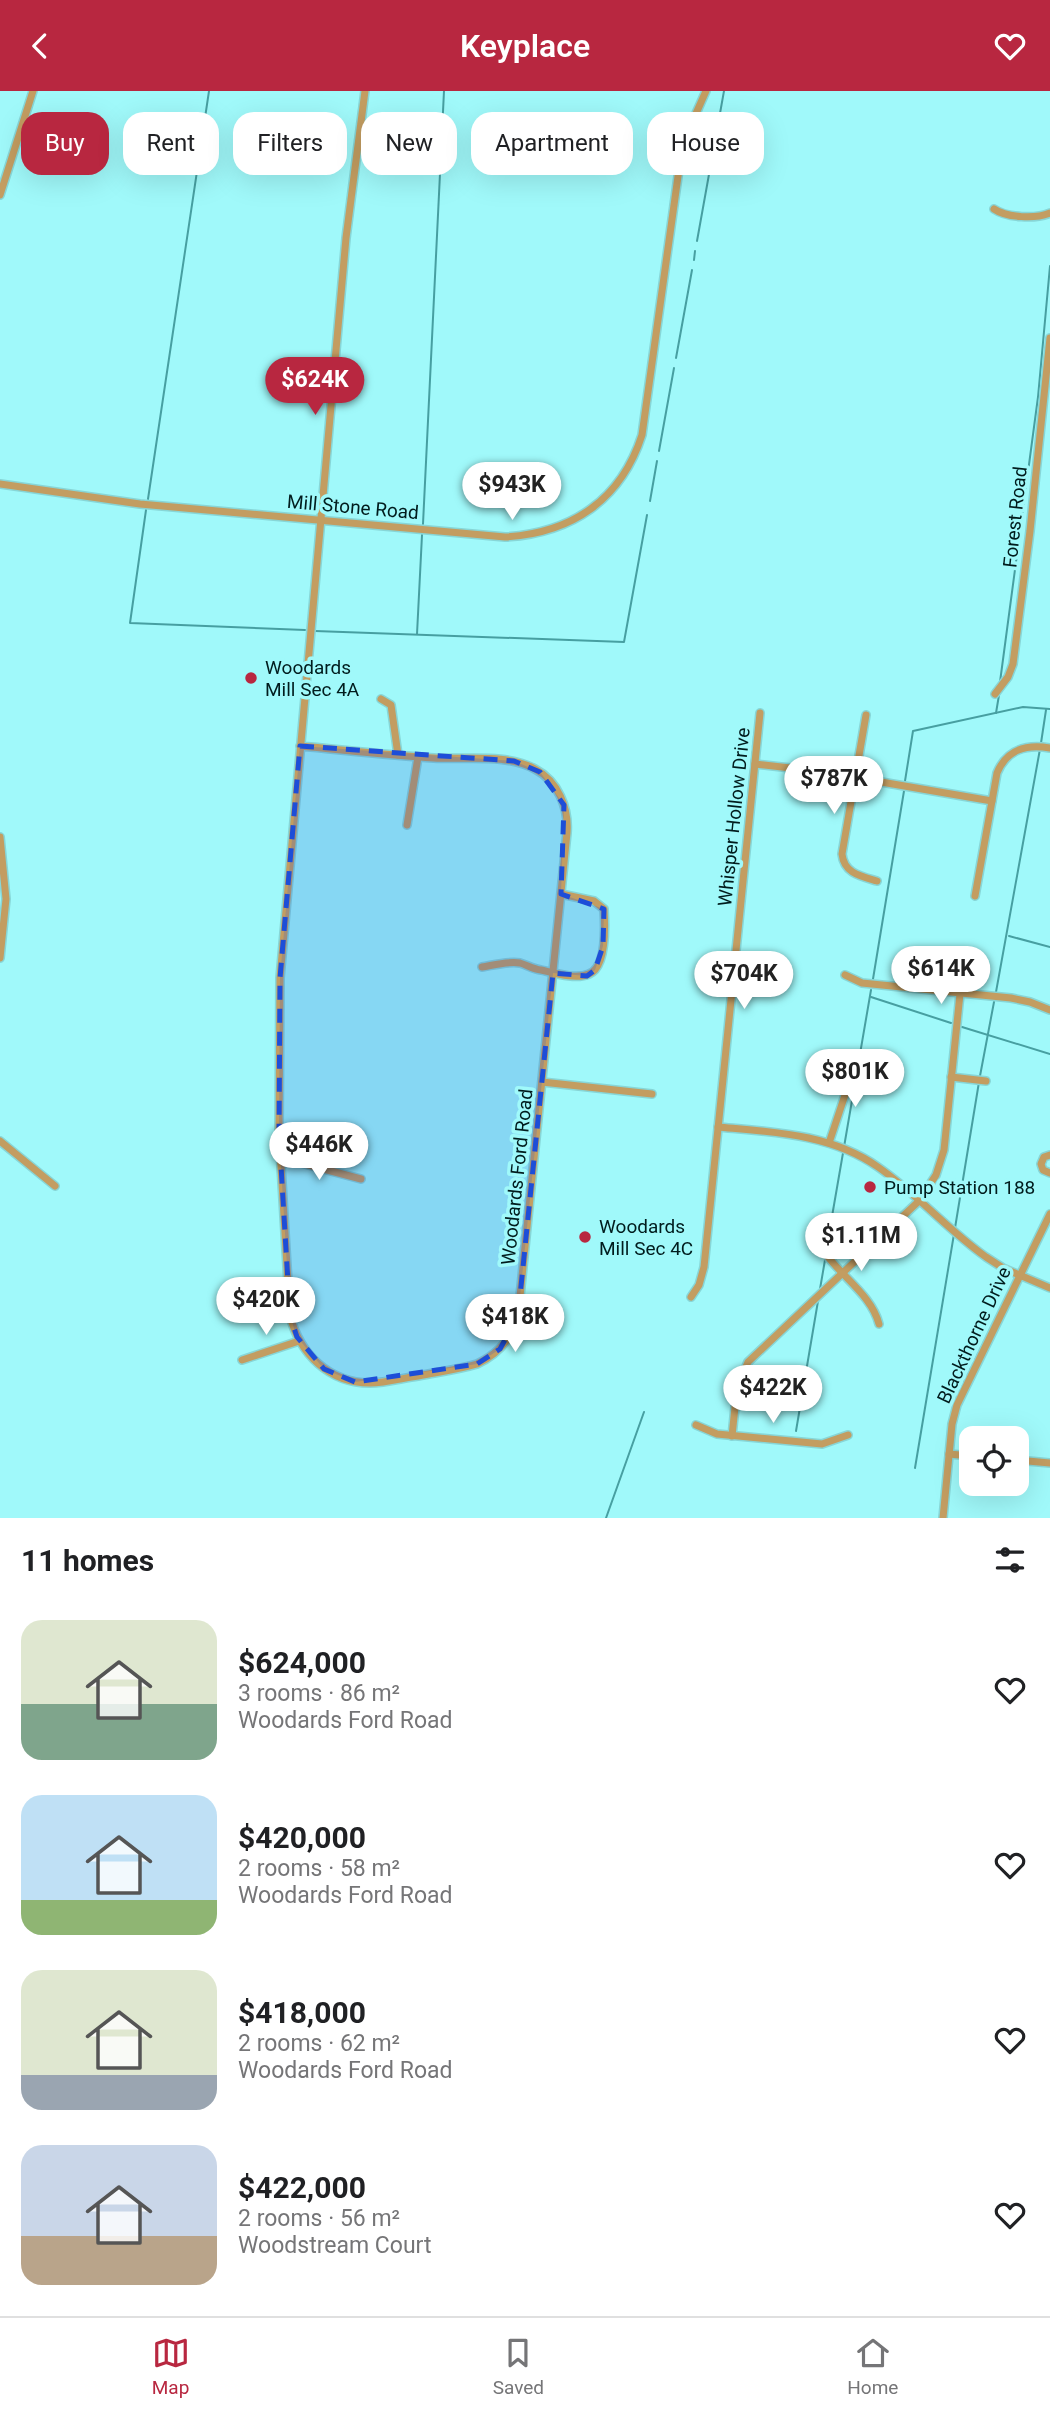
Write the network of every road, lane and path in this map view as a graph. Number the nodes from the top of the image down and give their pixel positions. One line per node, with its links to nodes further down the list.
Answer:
1 (33, 91): 4 (street)
2 (365, 91): 9 (street, Woodards Ford Road)
3 (706, 91): 9 (street, Mill Stone Road)
4 (0, 195)
5 (994, 209): 6 (street)
6 (1050, 213)
7 (1050, 338): 10 (street, Forest Road)
8 (0, 484): 9 (street, Mill Stone Road)
9 (320, 520): 14 (street, Woodards Ford Road)
10 (995, 694)
11 (381, 699): 16 (street)
12 (760, 713): 18 (street, Whisper Hollow Drive)
13 (866, 715): 19 (street)
14 (300, 746): 16 (street, Woodards Ford Road); 41 (street, Woodards Ford Road)
15 (1050, 748): 20 (street)
16 (398, 755): 17 (street, Woodards Ford Road)
17 (418, 757): 21 (street); 24 (street, Woodards Ford Road)
18 (755, 764): 19 (street); 37 (street, Whisper Hollow Drive)
19 (855, 778): 20 (street); 23 (street)
20 (992, 801): 25 (street)
21 (407, 825)
22 (0, 837): 26 (street)
23 (877, 881)
24 (561, 894): 28 (street, Woodards Ford Road); 28 (street)
25 (975, 896)
26 (0, 958)
27 (482, 967): 28 (street)
28 (553, 973): 35 (street, Woodards Ford Road)
29 (845, 975): 30 (street)
30 (960, 994): 31 (street); 33 (street)
31 (1050, 1010)
32 (846, 1070): 39 (street)
33 (951, 1077): 34 (street); 45 (street)
34 (986, 1081)
35 (542, 1082): 36 (street); 53 (street, Woodards Ford Road)
36 (652, 1094)
37 (718, 1127): 39 (street); 51 (street, Whisper Hollow Drive)
38 (0, 1141): 44 (street)
39 (829, 1143): 45 (street)
40 (1050, 1155): 42 (street)
41 (281, 1163): 43 (street); 53 (street, Woodards Ford Road)
42 (1050, 1173)
43 (361, 1179)
44 (55, 1186)
45 (919, 1201): 48 (street); 49 (street)
46 (1050, 1214): 49 (street, Blackthorne Drive)
47 (814, 1233): 48 (street)
48 (841, 1273): 52 (street); 57 (street)
49 (1019, 1275): 50 (street); 58 (street, Blackthorne Drive)
50 (1050, 1288)
51 (691, 1297)
52 (879, 1324)
53 (299, 1341): 54 (street)
54 (242, 1360)
55 (696, 1425): 57 (street)
56 (848, 1435): 57 (street)
57 (732, 1436)
58 (949, 1454): 59 (street); 62 (street, Blackthorne Drive)
59 (959, 1455)
60 (1029, 1461): 61 (street)
61 (1050, 1463)
62 (943, 1518)

